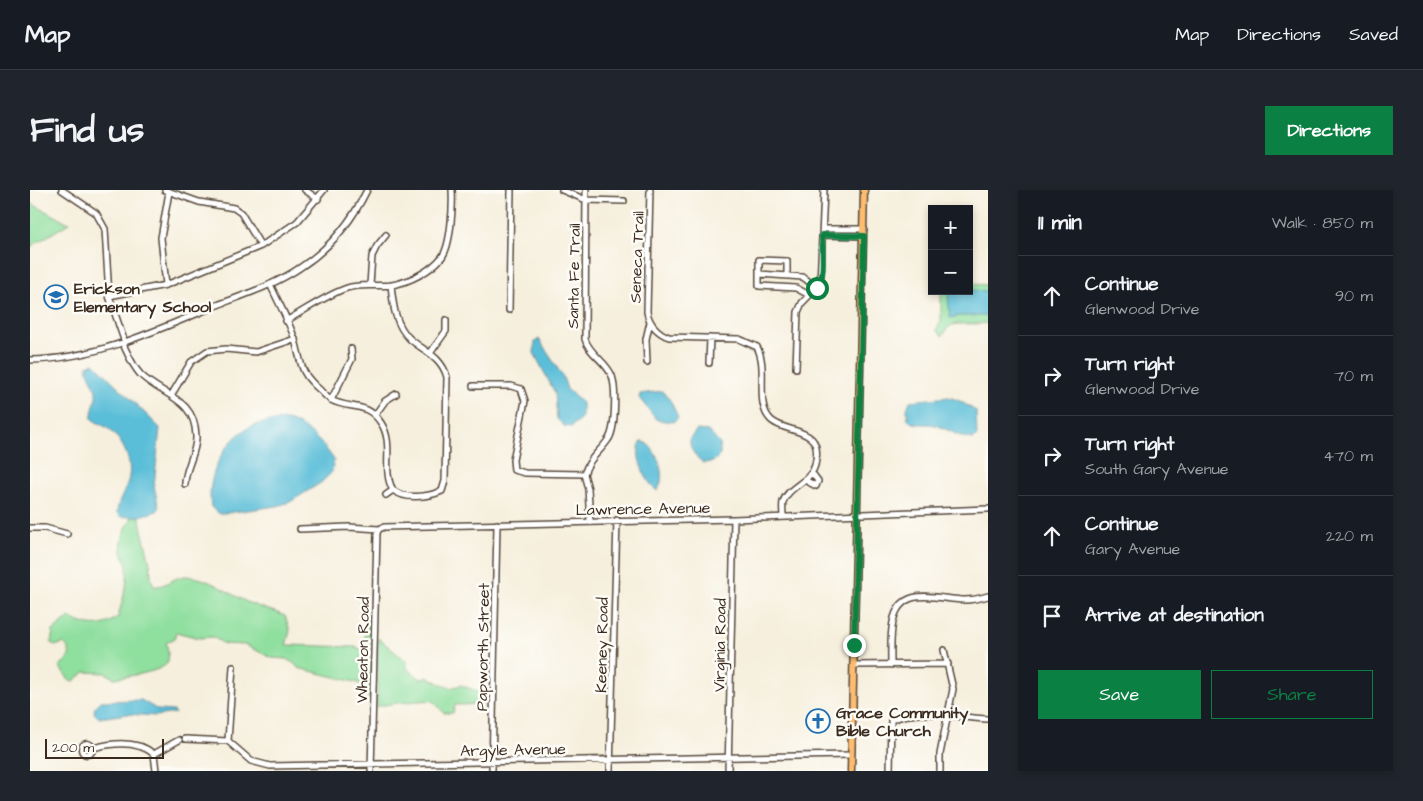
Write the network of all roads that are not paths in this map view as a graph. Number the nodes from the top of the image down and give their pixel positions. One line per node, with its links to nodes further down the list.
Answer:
1 (62, 190): 29 (street)
2 (306, 190): 13 (street)
3 (324, 190): 13 (street)
4 (367, 190): 24 (street)
5 (452, 190): 26 (street)
6 (511, 190): 30 (street)
7 (562, 190): 14 (street)
8 (586, 190): 14 (street, Santa Fe Trail)
9 (650, 190): 33 (street, Seneca Trail)
10 (824, 190): 16 (street)
11 (864, 190): 17 (main road)
12 (167, 191): 20 (street); 23 (street)
13 (318, 199): 20 (street)
14 (586, 200): 15 (street); 49 (street, Santa Fe Trail)
15 (624, 201)
16 (823, 229): 17 (street); 19 (street)
17 (864, 233): 19 (street); 55 (main road)
18 (386, 235): 25 (street)
19 (822, 235): 27 (street)
20 (261, 246): 23 (street)
21 (759, 274): 22 (street); 22 (street); 28 (street)
22 (787, 275): 27 (street)
23 (166, 284): 29 (street)
24 (270, 284): 32 (street); 36 (street)
25 (370, 285): 26 (street); 32 (street)
26 (391, 285): 38 (street)
27 (817, 288): 28 (street)
28 (809, 295): 42 (street)
29 (109, 296): 36 (street)
30 (509, 310)
31 (446, 320): 38 (street)
32 (286, 321): 35 (street)
33 (650, 322): 34 (street, Seneca Trail); 40 (street)
34 (710, 338): 41 (street); 48 (street, Seneca Trail)
35 (295, 339): 44 (street); 46 (street)
36 (124, 343): 39 (street); 44 (street)
37 (350, 349): 46 (street)
38 (431, 352): 52 (street)
39 (30, 360)
40 (647, 362)
41 (709, 363)
42 (796, 368)
43 (473, 386): 49 (street)
44 (172, 394): 51 (street)
45 (396, 394): 47 (street)
46 (331, 400): 47 (street)
47 (375, 415): 52 (street)
48 (812, 473): 50 (street, Seneca Trail); 50 (street, Seneca Trail)
49 (584, 474): 59 (street)
50 (805, 480): 56 (street, Seneca Trail)
51 (185, 484)
52 (393, 490): 53 (street)
53 (386, 495)
54 (988, 509): 55 (street, Lawrence Avenue)
55 (858, 514): 56 (street, Lawrence Avenue); 68 (main road)
56 (783, 517): 57 (street, Lawrence Avenue)
57 (734, 519): 58 (street, Lawrence Avenue); 77 (street, Virginia Road)
58 (617, 520): 59 (street, Lawrence Avenue); 78 (street, Keeney Road)
59 (590, 521): 60 (street, Lawrence Avenue)
60 (497, 524): 63 (street, Lawrence Avenue); 79 (street, Papworth Street)
61 (30, 528): 64 (street)
62 (300, 529): 63 (street, Lawrence Avenue)
63 (379, 529): 80 (street, Wheaton Road)
64 (67, 534)
65 (988, 596): 69 (street)
66 (944, 650): 67 (street)
67 (948, 664): 69 (street); 71 (street)
68 (854, 665): 69 (street); 76 (main road)
69 (891, 665)
70 (234, 667): 73 (street)
71 (949, 716): 72 (street); 87 (street); 88 (street)
72 (988, 719)
73 (228, 741): 75 (street); 80 (street, Argyle Avenue)
74 (93, 748): 75 (street)
75 (154, 754): 81 (street)
76 (851, 755): 77 (street, Argyle Avenue); 86 (main road)
77 (729, 758): 78 (street, Argyle Avenue); 85 (street, Virginia Road)
78 (610, 760): 79 (street, Argyle Avenue); 84 (street, Keeney Road)
79 (492, 762): 80 (street, Argyle Avenue); 83 (street, Papworth Street)
80 (372, 764): 82 (street, Wheaton Road)
81 (156, 771)
82 (371, 771)
83 (492, 771)
84 (610, 771)
85 (728, 771)
86 (851, 771)
87 (890, 771)
88 (940, 771)

